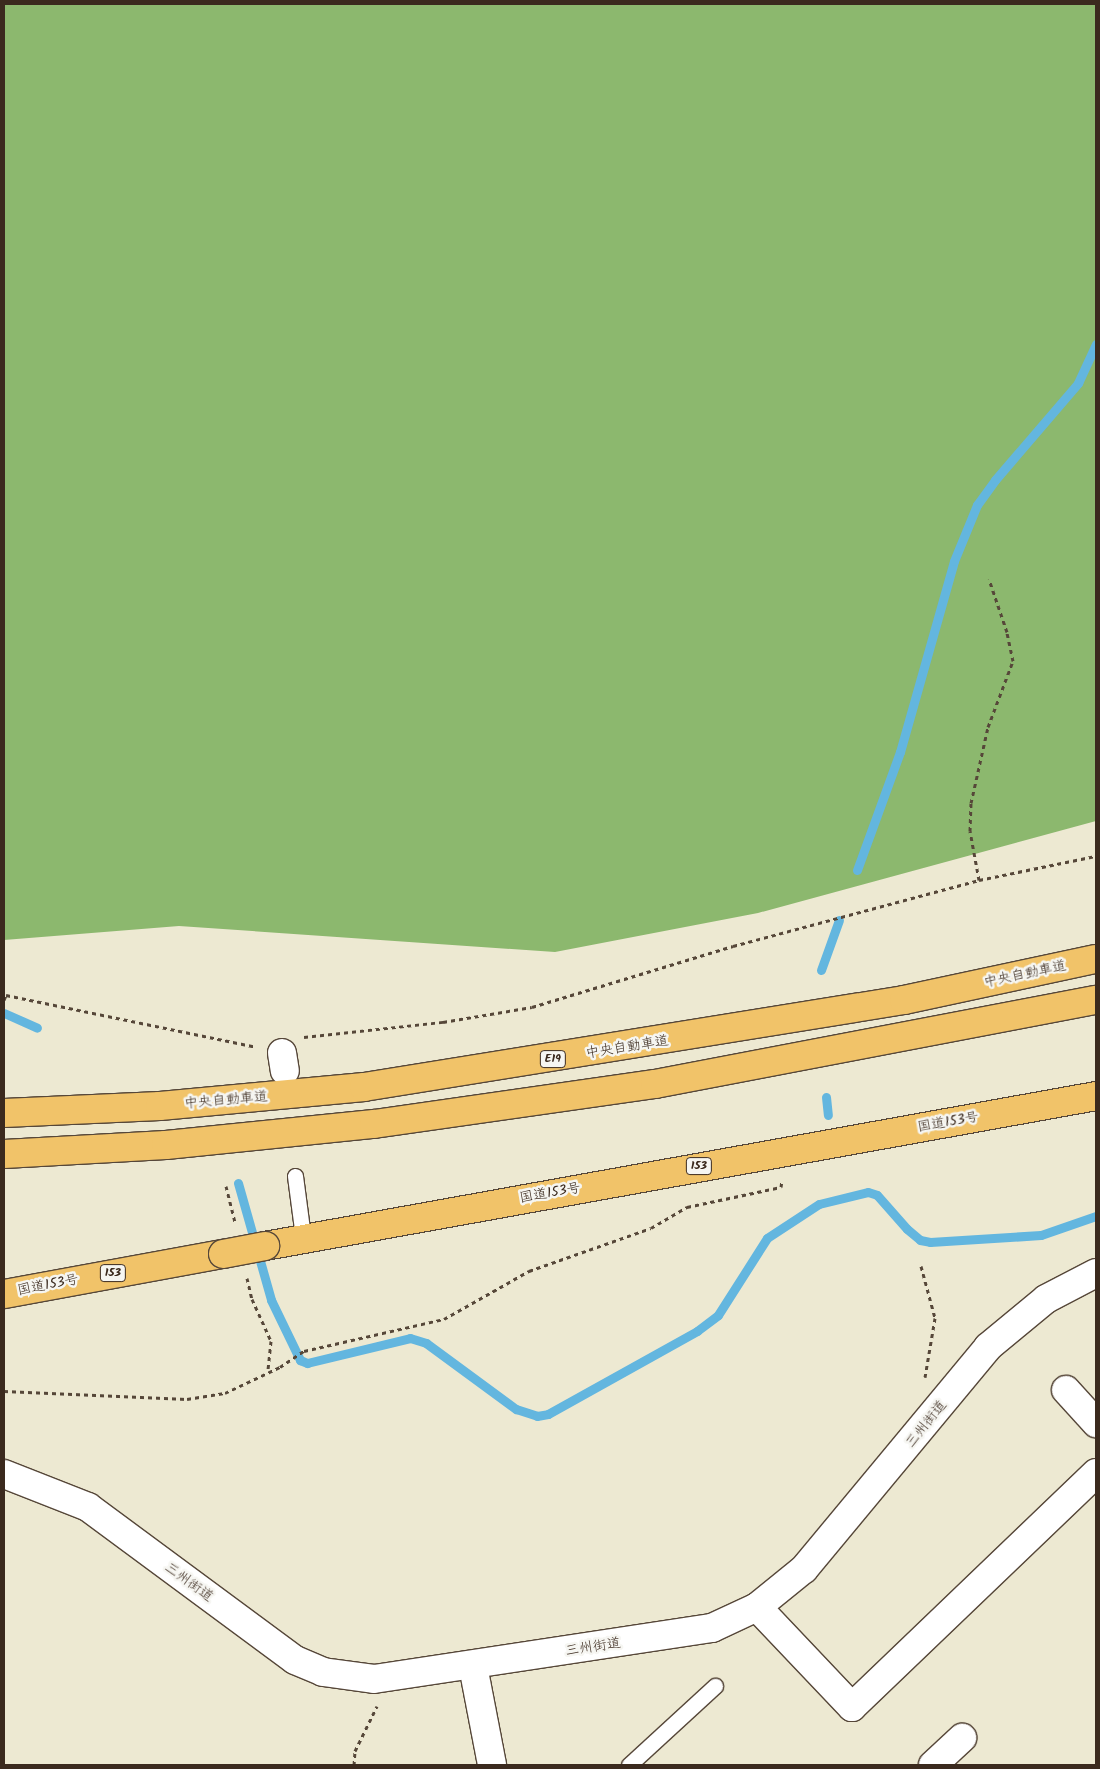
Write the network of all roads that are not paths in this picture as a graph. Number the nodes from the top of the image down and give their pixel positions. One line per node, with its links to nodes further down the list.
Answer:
1 (1096, 959): 4 (highway, 中央自動車道 / E19)
2 (1096, 1000): 5 (highway)
3 (1096, 1096): 7 (highway, 国道153号 / 153)
4 (4, 1113)
5 (4, 1154)
6 (296, 1176): 7 (lane)
7 (302, 1238): 9 (highway, 国道153号 / 153, bridge)
8 (1096, 1273): 14 (street, 三州街道)
9 (4, 1294)
10 (1066, 1390): 11 (street)
11 (1096, 1423)
12 (1096, 1473): 14 (street)
13 (4, 1474): 15 (street, 三州街道)
14 (757, 1607): 15 (street, 三州街道)
15 (473, 1666): 18 (street)
16 (715, 1686): 19 (lane)
17 (962, 1738): 20 (street)
18 (492, 1765)
19 (629, 1765)
20 (933, 1765)

